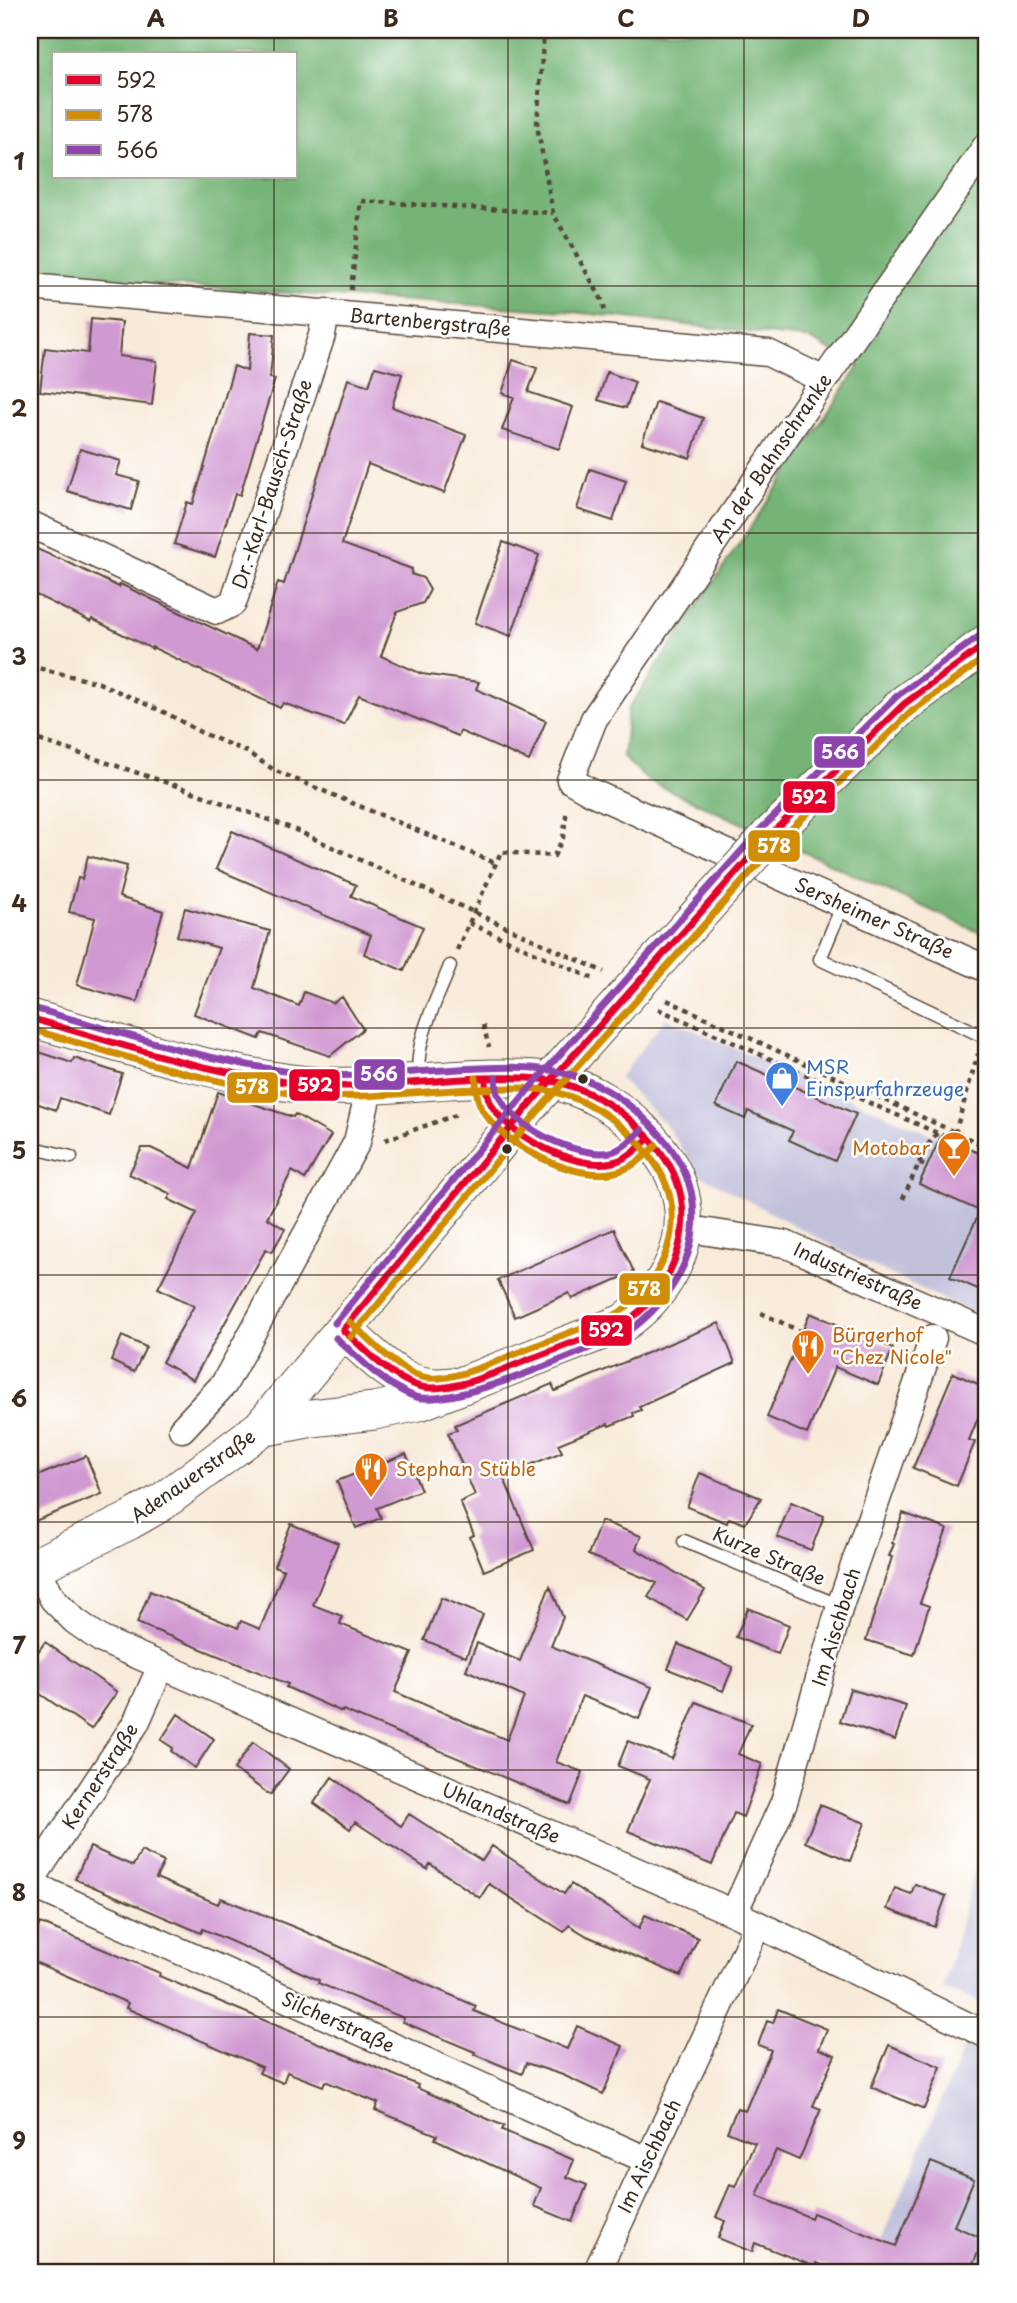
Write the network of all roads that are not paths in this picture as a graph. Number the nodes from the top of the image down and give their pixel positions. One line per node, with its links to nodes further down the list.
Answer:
1 (987, 145): 4 (street, An der Bahnschranke)
2 (30, 287): 3 (street, Bartenbergstraße)
3 (337, 313): 4 (street, Bartenbergstraße); 5 (street, Dr.-Karl-Bausch-Straße)
4 (824, 380): 7 (street, An der Bahnschranke)
5 (30, 524)
6 (987, 643): 20 (main road, Adenauerstraße, bridge)
7 (570, 780): 8 (street, Sersheimer Straße)
8 (843, 904): 10 (street, Sersheimer Straße); 12 (lane)
9 (450, 966): 13 (lane)
10 (987, 969)
11 (30, 1018): 14 (main road)
12 (985, 1037)
13 (419, 1081): 14 (main road); 15 (main road)
14 (366, 1085): 25 (street)
15 (488, 1089): 16 (main road); 16 (lane)
16 (649, 1138): 19 (main road)
17 (30, 1147): 18 (lane)
18 (71, 1157)
19 (683, 1228): 21 (street, Industriestraße); 23 (main road)
20 (343, 1330): 23 (main road); 24 (main road, Adenauerstraße)
21 (987, 1333)
22 (933, 1338): 28 (street, Im Aischbach)
23 (466, 1384): 24 (main road)
24 (261, 1428): 27 (main road, Adenauerstraße)
25 (182, 1429)
26 (684, 1541): 28 (lane, Kurze Straße)
27 (33, 1568): 29 (street, Uhlandstraße)
28 (840, 1606): 31 (street, Im Aischbach)
29 (161, 1666): 30 (street, Kernerstraße); 31 (street, Uhlandstraße)
30 (30, 1883): 34 (street, Silcherstraße)
31 (734, 1913): 32 (street, Uhlandstraße)
32 (757, 1926): 33 (street, Uhlandstraße); 34 (street, Im Aischbach)
33 (987, 2035)
34 (647, 2160): 35 (street, Im Aischbach)
35 (596, 2273)

